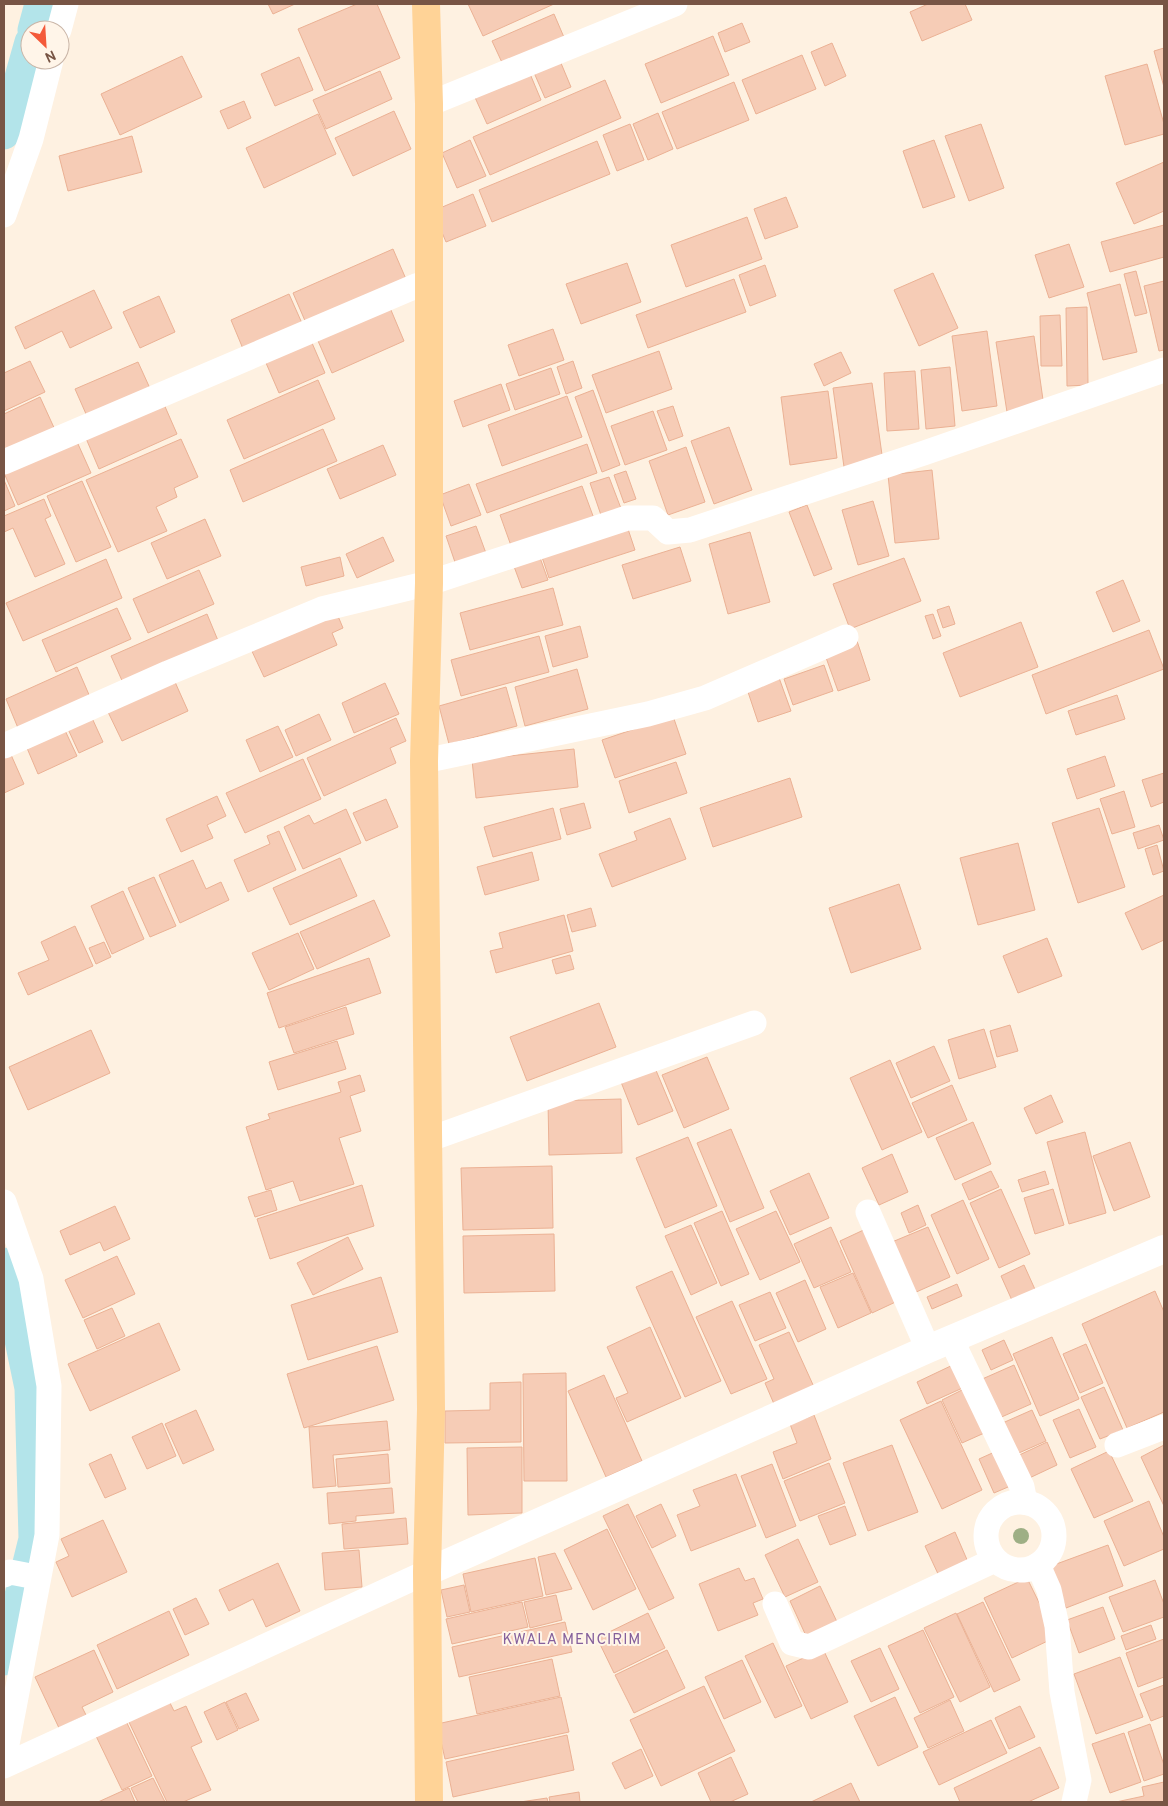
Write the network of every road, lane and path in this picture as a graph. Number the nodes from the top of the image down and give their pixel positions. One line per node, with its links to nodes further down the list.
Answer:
1 (66, 4): 4 (street)
2 (426, 4): 6 (main road)
3 (674, 4): 6 (street)
4 (62, 20)
5 (48, 70): 7 (street)
6 (429, 104): 8 (main road)
7 (4, 214)
8 (428, 283): 10 (street); 11 (main road)
9 (1164, 370): 11 (street)
10 (4, 462)
11 (430, 583): 13 (street); 14 (main road)
12 (846, 637): 14 (street)
13 (4, 746)
14 (424, 761): 16 (main road)
15 (754, 1023): 16 (street)
16 (430, 1139): 26 (main road)
17 (4, 1202): 28 (street)
18 (868, 1212): 20 (street)
19 (1164, 1249): 20 (street)
20 (940, 1344): 23 (street); 26 (street)
21 (1164, 1427): 22 (street)
22 (1117, 1445)
23 (1025, 1502): 24 (street); 25 (street)
24 (995, 1560): 25 (street); 29 (street)
25 (1038, 1565): 33 (street)
26 (428, 1572): 31 (street); 32 (main road)
27 (7, 1574): 28 (street)
28 (36, 1580): 30 (street)
29 (775, 1604)
30 (4, 1760)
31 (4, 1766)
32 (429, 1802)
33 (1074, 1802)

